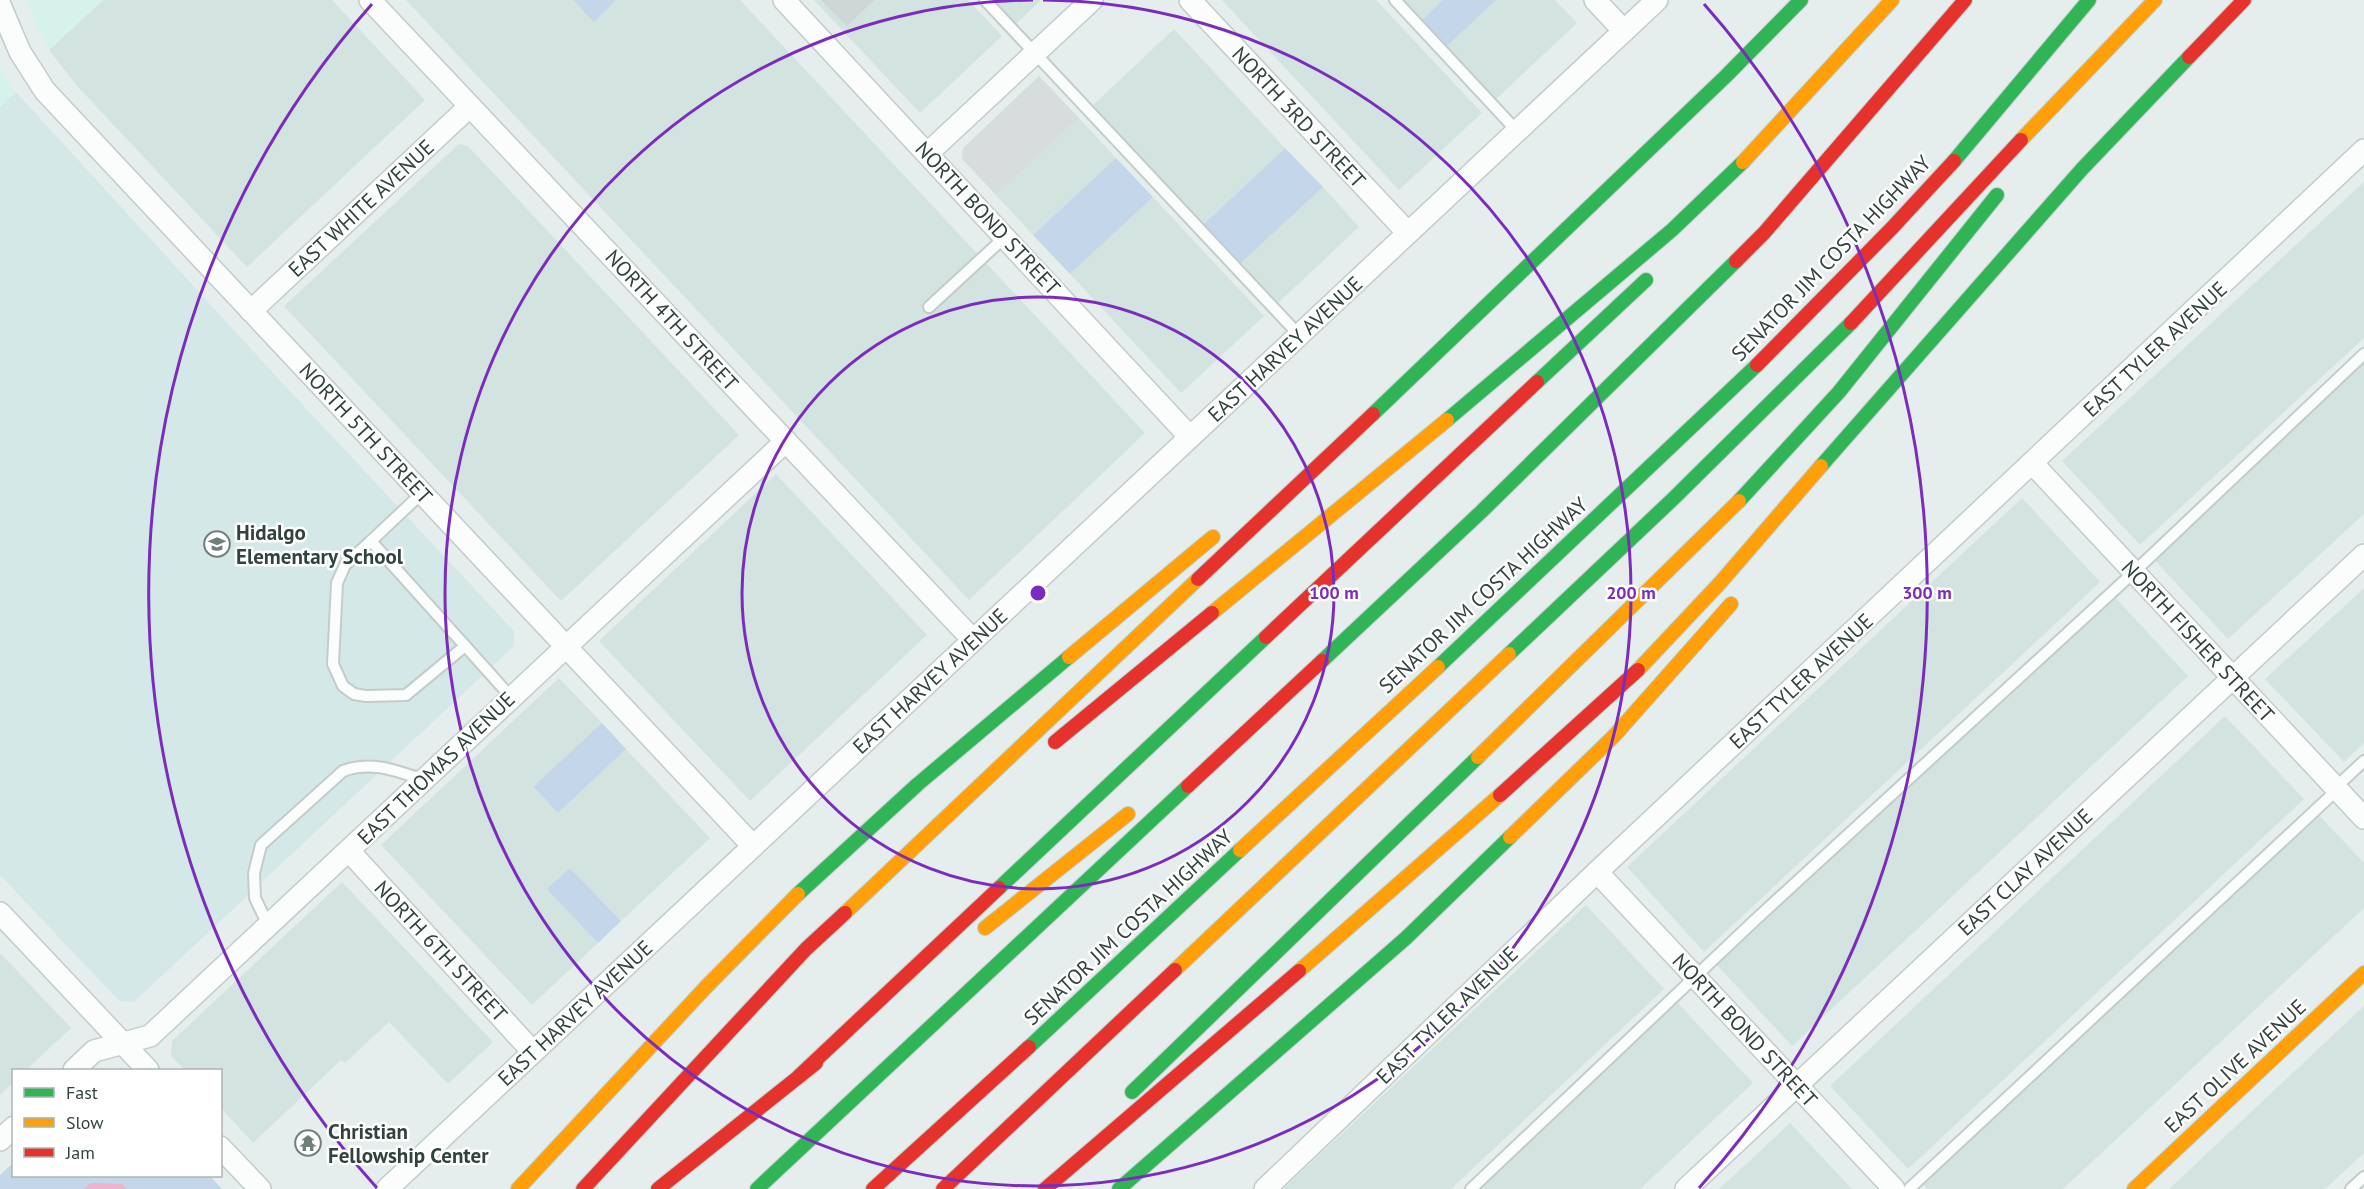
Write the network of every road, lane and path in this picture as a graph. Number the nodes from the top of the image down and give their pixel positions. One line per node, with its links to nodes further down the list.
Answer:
1 (4, 0): 16 (lane)
2 (370, 0): 20 (street, NORTH 4TH STREET)
3 (784, 0): 23 (street, NORTH BOND STREET)
4 (985, 0): 18 (lane)
5 (1092, 0): 18 (street)
6 (1190, 0): 27 (street, NORTH 3RD STREET)
7 (1395, 0): 21 (lane)
8 (1595, 0): 17 (street)
9 (1658, 0): 17 (street, EAST HARVEY AVENUE)
10 (1801, 0): 32 (main road)
11 (1892, 0): 52 (main road)
12 (1965, 0): 49 (main road)
13 (2090, 0): 76 (main road, SENATOR JIM COSTA HIGHWAY)
14 (2155, 0): 19 (main road)
15 (2244, 0): 25 (main road)
16 (0, 5): 31 (street, NORTH 5TH STREET)
17 (1624, 31): 21 (street, EAST HARVEY AVENUE)
18 (1035, 53): 23 (street); 33 (lane)
19 (2100, 60): 24 (main road); 89 (main road)
20 (470, 106): 31 (street, EAST WHITE AVENUE); 37 (street, NORTH 4TH STREET)
21 (1517, 131): 27 (street, EAST HARVEY AVENUE)
22 (2364, 150): 38 (street, EAST TYLER AVENUE)
23 (928, 153): 28 (street, NORTH BOND STREET)
24 (2028, 155)
25 (2082, 169): 35 (main road); 91 (main road)
26 (2006, 183): 90 (main road)
27 (1408, 233): 33 (street, EAST HARVEY AVENUE)
28 (1005, 237): 30 (lane); 36 (street, NORTH BOND STREET)
29 (1658, 269): 74 (main road)
30 (929, 307)
31 (251, 311): 40 (street, NORTH 5TH STREET)
32 (1453, 334): 39 (main road); 73 (main road)
33 (1299, 335): 36 (street, EAST HARVEY AVENUE)
34 (2364, 354): 44 (lane)
35 (1918, 378)
36 (1190, 437): 46 (street, EAST HARVEY AVENUE)
37 (786, 441): 46 (street, NORTH 4TH STREET); 48 (street, EAST THOMAS AVENUE)
38 (2033, 464): 44 (street, NORTH FISHER STREET); 62 (street, EAST TYLER AVENUE)
39 (1293, 470)
40 (422, 493): 42 (lane); 48 (street, NORTH 5TH STREET)
41 (1221, 531): 83 (main road)
42 (371, 541): 47 (lane); 47 (lane)
43 (2364, 555): 50 (street, EAST CLAY AVENUE)
44 (2133, 572): 50 (street, NORTH FISHER STREET); 68 (lane)
45 (1739, 595): 92 (main road)
46 (973, 640): 60 (street, EAST HARVEY AVENUE)
47 (465, 646): 51 (lane)
48 (566, 646): 51 (street, EAST THOMAS AVENUE); 60 (street, NORTH 5TH STREET)
49 (1324, 658): 54 (main road); 86 (main road)
50 (2233, 678): 56 (street, NORTH FISHER STREET); 75 (street, EAST CLAY AVENUE)
51 (511, 697): 55 (street, EAST THOMAS AVENUE)
52 (1045, 751)
53 (2364, 761): 56 (lane)
54 (1184, 770)
55 (424, 780): 61 (street, EAST THOMAS AVENUE); 64 (lane)
56 (2336, 789): 59 (street, NORTH FISHER STREET); 97 (lane)
57 (1137, 807): 65 (main road)
58 (966, 818): 73 (main road)
59 (2364, 818)
60 (753, 846): 70 (street, EAST HARVEY AVENUE)
61 (349, 851): 64 (street, EAST THOMAS AVENUE); 70 (street, NORTH 6TH STREET)
62 (1597, 872): 68 (street, NORTH BOND STREET); 93 (street, EAST TYLER AVENUE)
63 (0, 913): 69 (street)
64 (268, 925): 69 (street, EAST THOMAS AVENUE)
65 (977, 934)
66 (940, 964): 74 (main road)
67 (2364, 973): 98 (main road, EAST OLIVE AVENUE)
68 (1695, 977): 75 (street, NORTH BOND STREET); 94 (lane)
69 (122, 1043): 71 (street, EAST THOMAS AVENUE); 72 (street)
70 (533, 1052): 82 (street, EAST HARVEY AVENUE)
71 (76, 1069)
72 (146, 1069)
73 (692, 1073): 84 (main road)
74 (799, 1076): 85 (main road)
75 (1797, 1086): 95 (street, EAST CLAY AVENUE); 96 (street, NORTH BOND STREET)
76 (958, 1113): 87 (main road, SENATOR JIM COSTA HIGHWAY); 88 (main road)
77 (12, 1129): 78 (street)
78 (0, 1140)
79 (222, 1149): 81 (street)
80 (2364, 1177): 99 (lane)
81 (260, 1189)
82 (387, 1189)
83 (518, 1189)
84 (584, 1189)
85 (658, 1189)
86 (757, 1189)
87 (873, 1189)
88 (889, 1189)
89 (943, 1189)
90 (1036, 1189)
91 (1046, 1189)
92 (1119, 1189)
93 (1264, 1189)
94 (1472, 1189)
95 (1686, 1189)
96 (1894, 1189)
97 (1909, 1189)
98 (2134, 1189)
99 (2351, 1189)

